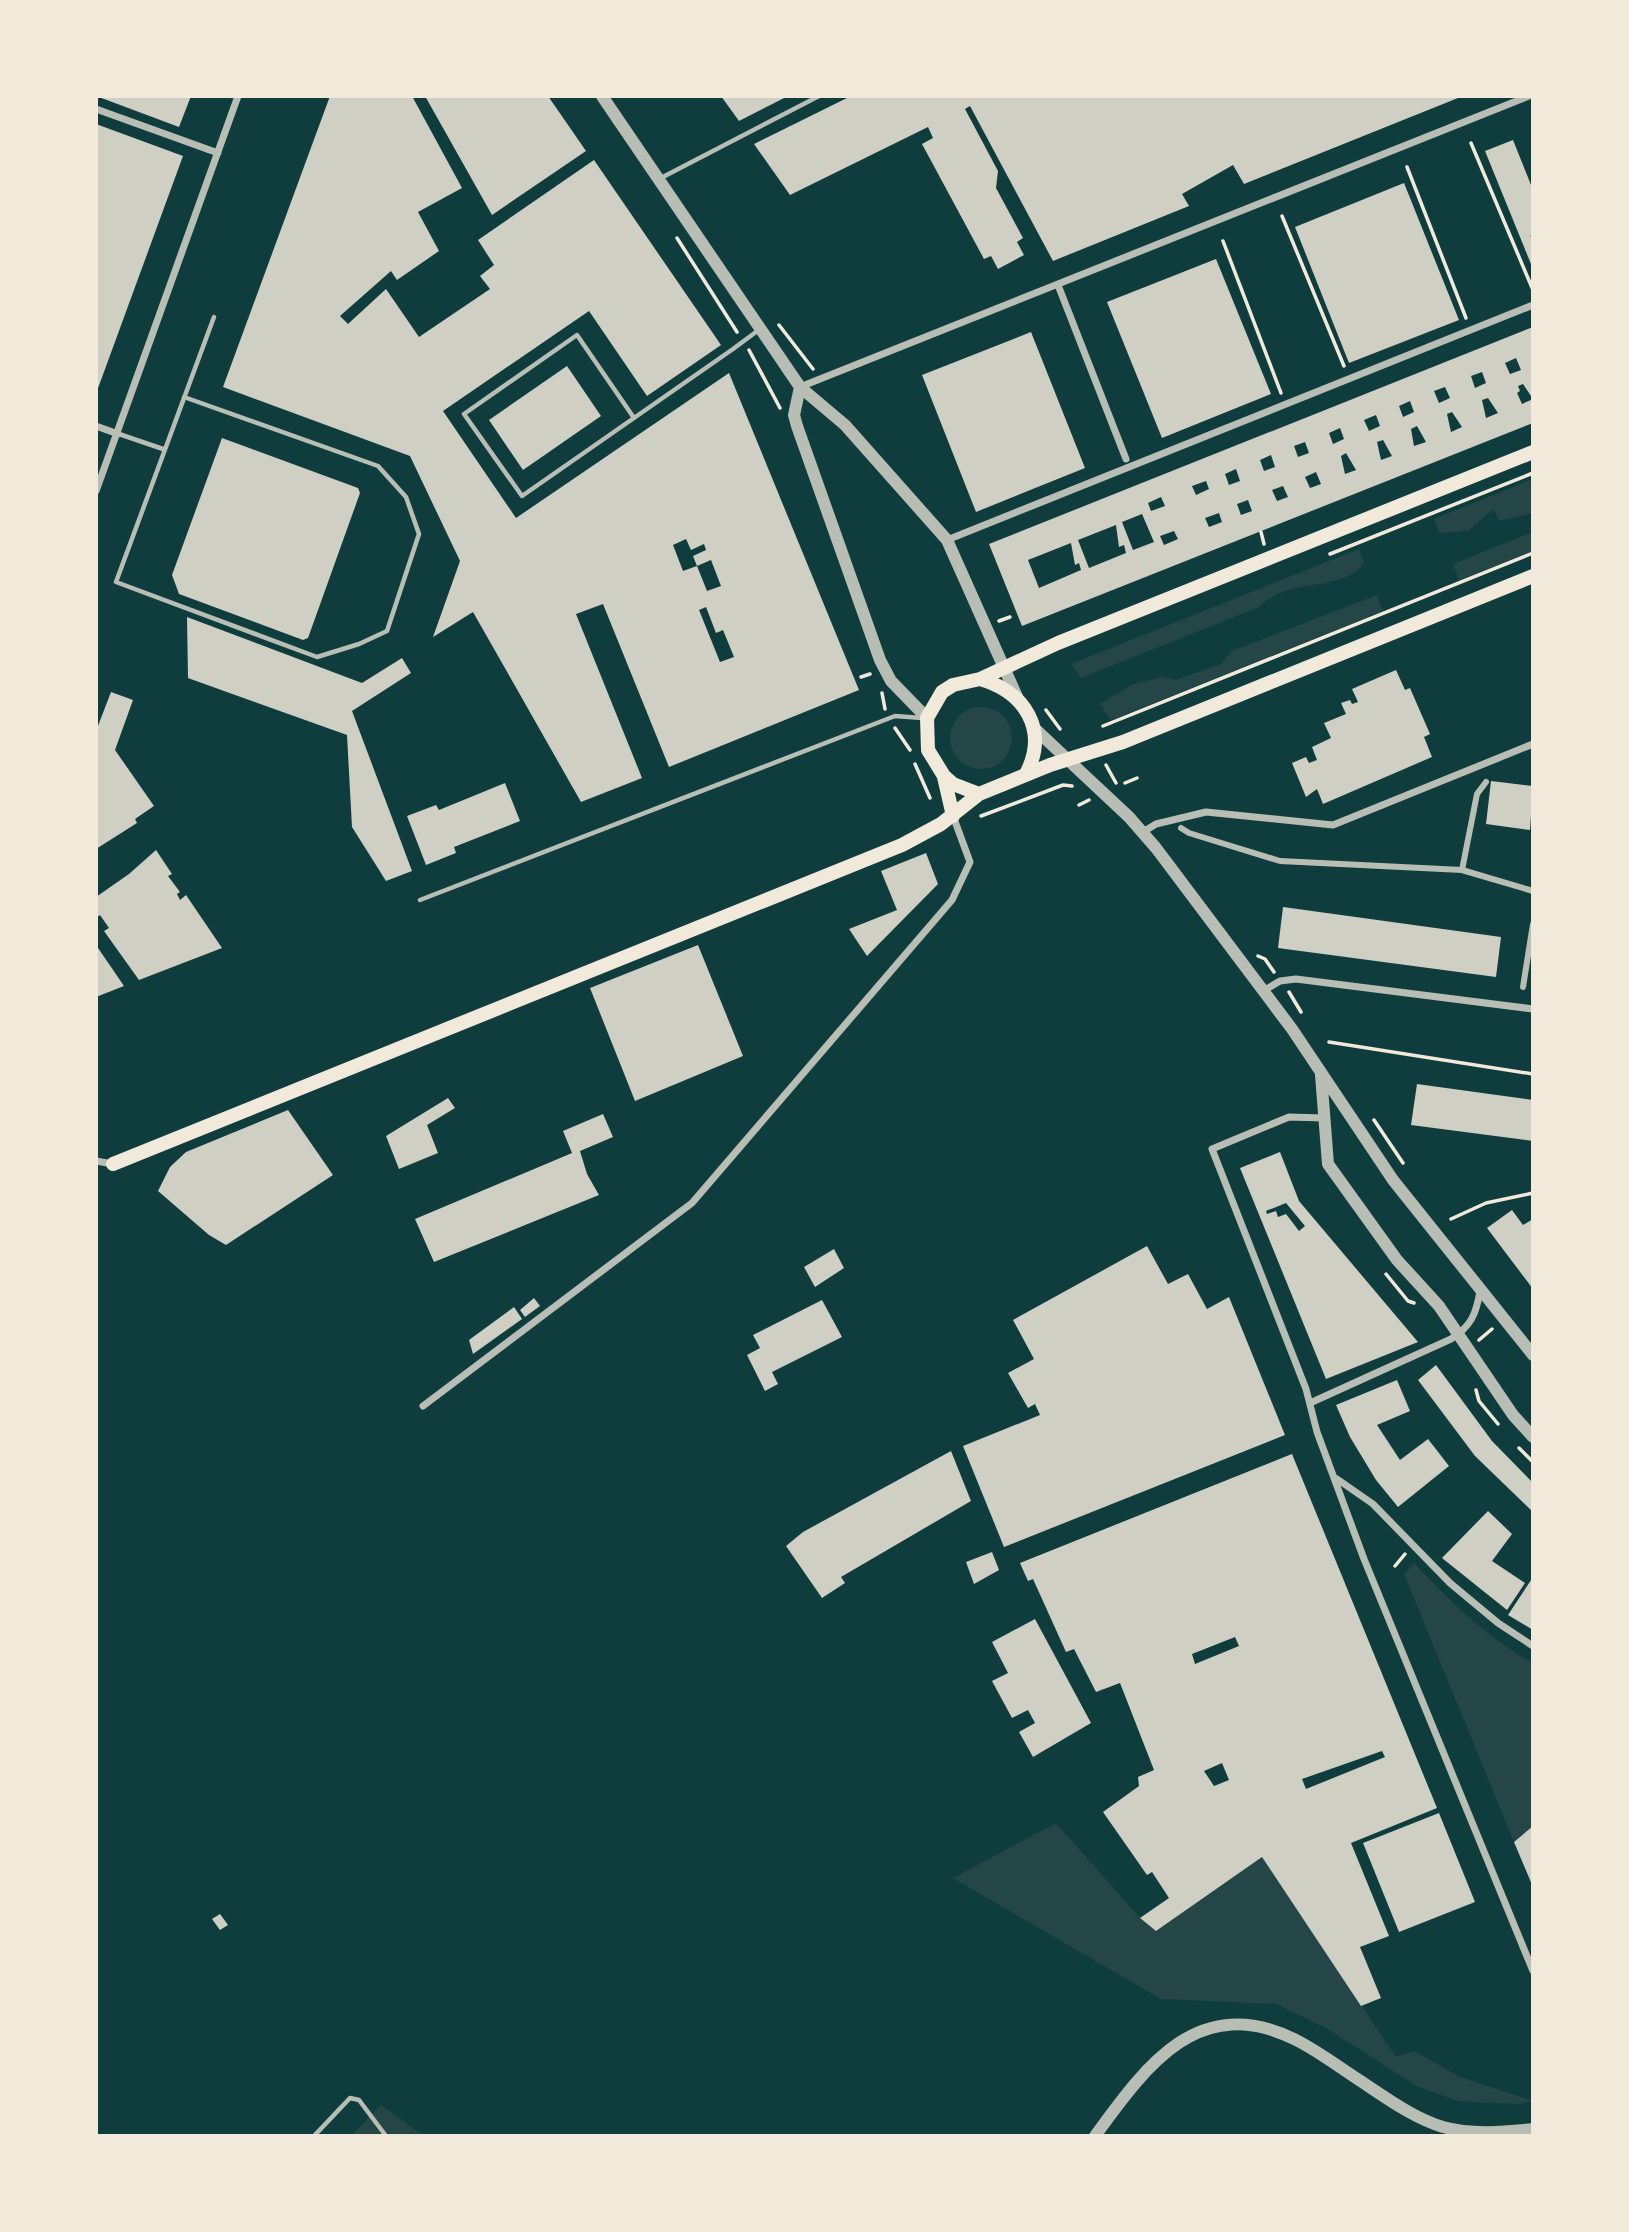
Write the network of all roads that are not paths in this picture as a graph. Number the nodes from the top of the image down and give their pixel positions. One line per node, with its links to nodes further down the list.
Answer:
1 (238, 96): 6 (street)
2 (602, 96): 7 (street)
3 (819, 96): 7 (lane)
4 (1529, 96): 8 (street)
5 (96, 109): 6 (street)
6 (218, 153): 16 (street)
7 (659, 179): 11 (street)
8 (1058, 285): 12 (street); 19 (street)
9 (1533, 305): 21 (street)
10 (214, 317): 13 (lane)
11 (760, 329): 12 (street); 14 (lane)
12 (800, 387): 21 (street); 26 (street)
13 (184, 397): 17 (lane); 17 (lane)
14 (634, 418): 14 (lane)
15 (96, 426): 16 (street)
16 (118, 434): 17 (lane); 20 (street)
17 (163, 449)
18 (1533, 452): 23 (main road)
19 (1126, 459)
20 (96, 491)
21 (947, 540): 23 (street)
22 (1533, 576): 29 (main road)
23 (1004, 667): 24 (main road); 25 (street)
24 (980, 679): 25 (main road); 26 (main road)
25 (1018, 699): 27 (main road)
26 (926, 718): 31 (main road); 39 (lane)
27 (1034, 728): 29 (street); 30 (main road)
28 (1533, 744): 36 (street)
29 (1067, 760): 30 (main road); 36 (street)
30 (1026, 774): 33 (main road)
31 (944, 776): 33 (main road); 34 (main road)
32 (1486, 782): 37 (street)
33 (979, 794): 34 (main road)
34 (953, 816): 47 (main road); 52 (street)
35 (1181, 828): 37 (street)
36 (1143, 832): 42 (street)
37 (1462, 870): 38 (street)
38 (1533, 891)
39 (421, 900)
40 (1533, 924): 41 (street)
41 (1523, 987)
42 (1263, 991): 43 (street); 44 (street)
43 (1533, 1009)
44 (1321, 1072): 45 (street); 48 (street)
45 (1324, 1118): 49 (street); 51 (street)
46 (96, 1161): 47 (street)
47 (113, 1164)
48 (1480, 1292): 49 (street); 50 (street)
49 (1459, 1334): 51 (street); 53 (street)
50 (1533, 1355)
51 (1310, 1403): 54 (street)
52 (423, 1406)
53 (1533, 1437)
54 (1336, 1479): 55 (street); 56 (street)
55 (1533, 1646)
56 (1533, 1971)
57 (1533, 2129): 60 (street)
58 (314, 2136): 59 (lane)
59 (386, 2136)
60 (1095, 2136)

